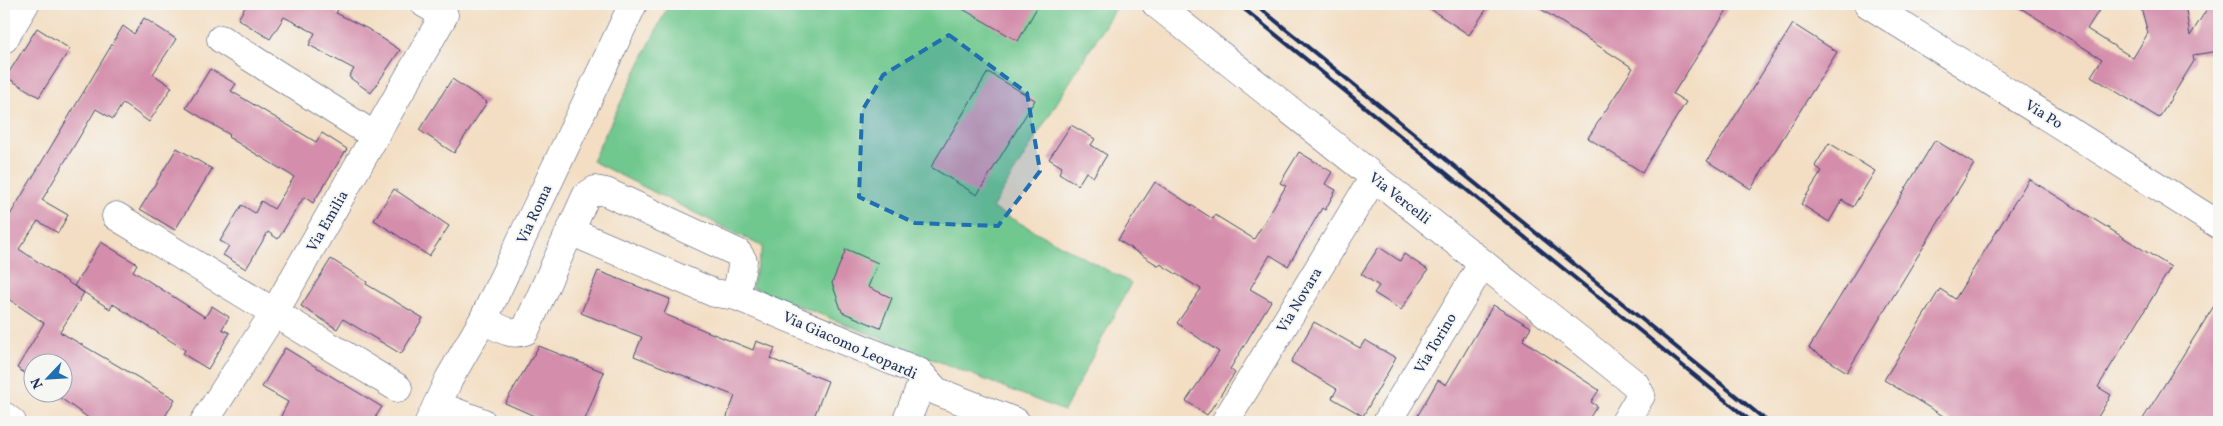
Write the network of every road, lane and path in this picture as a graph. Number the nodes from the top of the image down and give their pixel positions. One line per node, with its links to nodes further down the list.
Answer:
1 (25, 4): 6 (street)
2 (633, 4): 16 (street, Via Roma)
3 (1156, 4): 9 (street, Via Vercelli)
4 (1868, 4): 11 (street, Via Po)
5 (434, 10): 8 (street, Via Emilia)
6 (4, 39)
7 (221, 39): 8 (street)
8 (375, 136): 15 (street, Via Emilia)
9 (1374, 177): 13 (street, Via Vercelli); 26 (street, Via Novara)
10 (116, 216): 15 (street)
11 (2219, 225)
12 (568, 235): 14 (street, Via Giacomo Leopardi); 14 (street); 16 (street)
13 (1483, 264): 27 (street, Via Torino); 28 (street, Via Vercelli)
14 (736, 296): 17 (street, Via Giacomo Leopardi)
15 (274, 313): 18 (street); 22 (street, Via Emilia)
16 (483, 320): 19 (street, Via Roma)
17 (924, 378): 24 (street); 25 (street, Via Giacomo Leopardi)
18 (398, 388)
19 (433, 413): 23 (street)
20 (4, 416): 21 (street)
21 (12, 422)
22 (204, 422)
23 (482, 422)
24 (906, 422)
25 (1016, 422)
26 (1225, 422)
27 (1387, 422)
28 (1625, 422)

